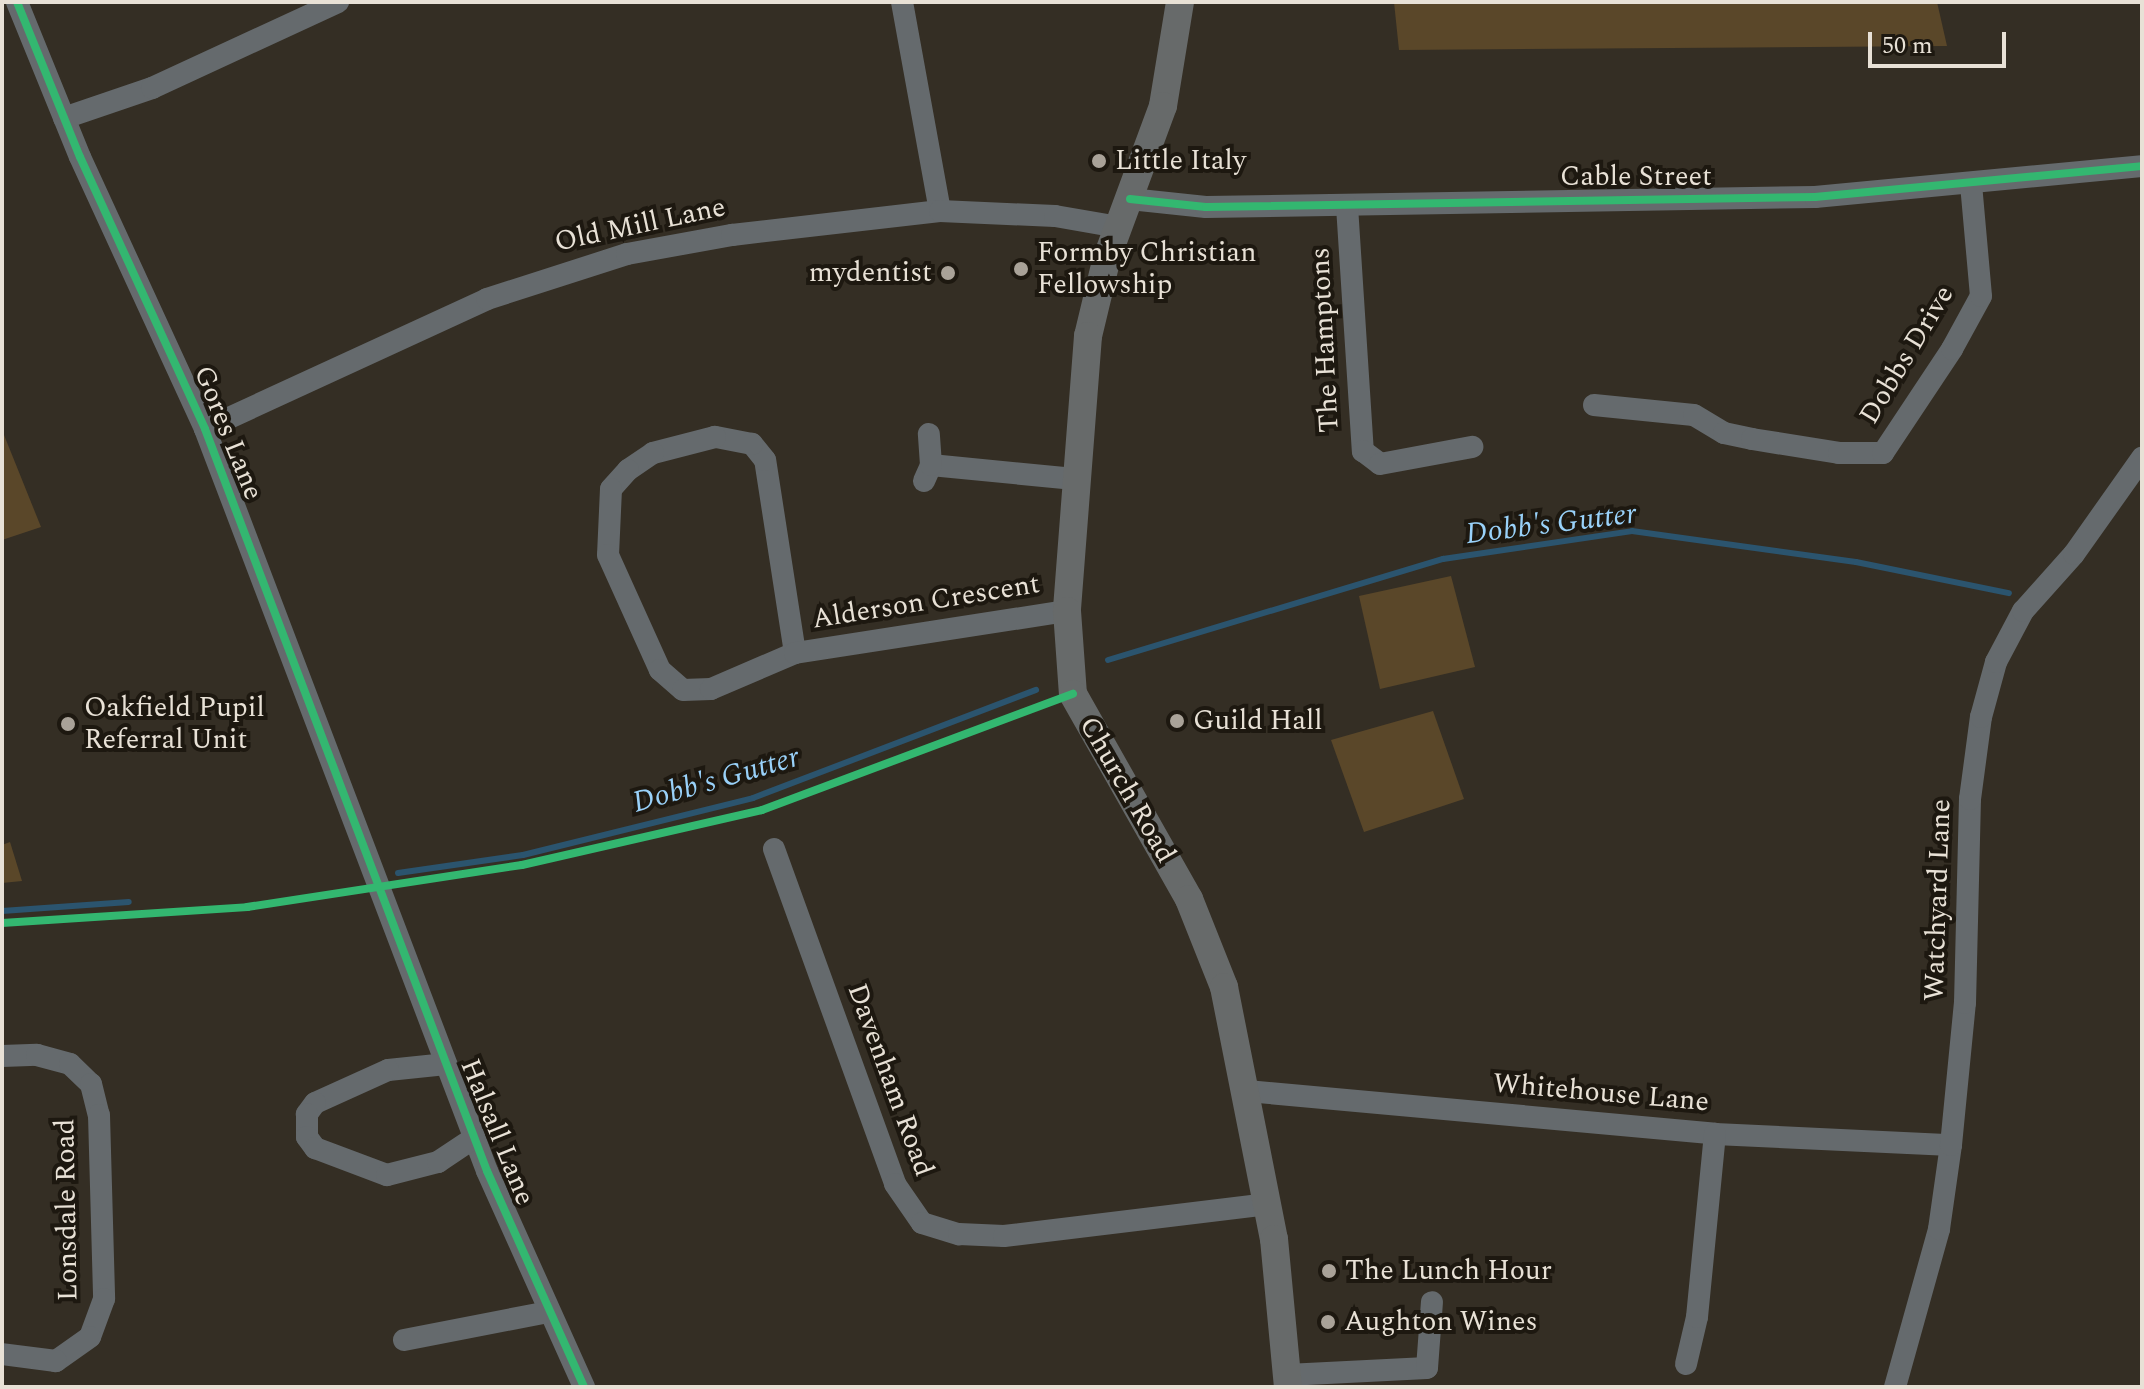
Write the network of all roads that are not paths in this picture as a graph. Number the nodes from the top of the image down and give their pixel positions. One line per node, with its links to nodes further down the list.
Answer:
1 (17, 2): 5 (street, Gores Lane)
2 (338, 2): 5 (street)
3 (902, 2): 10 (street)
4 (1180, 2): 8 (main road, Church Road)
5 (64, 118): 13 (street, Gores Lane)
6 (2142, 166): 7 (street, Cable Street)
7 (1971, 183): 9 (street, Cable Street); 12 (street, Dobbs Drive)
8 (1130, 199): 9 (street, Cable Street); 11 (main road, Church Road)
9 (1347, 206): 15 (street, The Hamptons)
10 (940, 211): 11 (street, Old Mill Lane); 13 (street, Old Mill Lane)
11 (1119, 227): 17 (main road, Church Road)
12 (1594, 405)
13 (205, 429): 21 (street, Gores Lane)
14 (929, 434): 17 (street)
15 (1472, 447)
16 (2142, 458): 27 (street, Watchyard Lane)
17 (1074, 479): 18 (main road, Church Road)
18 (1067, 611): 19 (street, Alderson Crescent); 24 (main road, Church Road)
19 (795, 653): 19 (street, Alderson Crescent)
20 (774, 849): 28 (street, Davenham Road)
21 (381, 887): 23 (street, Halsall Lane)
22 (2, 1056): 32 (street, Lonsdale Road)
23 (446, 1064): 26 (street, Halsall Lane); 26 (street)
24 (1247, 1091): 25 (street, Whitehouse Lane); 28 (main road, Church Road)
25 (1715, 1134): 27 (street, Whitehouse Lane); 33 (street)
26 (474, 1138): 30 (street, Halsall Lane)
27 (1951, 1145): 37 (street, Watchyard Lane)
28 (1268, 1204): 35 (main road, Church Road)
29 (1432, 1302): 34 (street)
30 (548, 1312): 31 (street); 36 (street, Halsall Lane)
31 (404, 1340)
32 (2, 1354)
33 (1686, 1364)
34 (1426, 1378): 35 (street)
35 (1287, 1381)
36 (584, 1387)
37 (1895, 1387)

